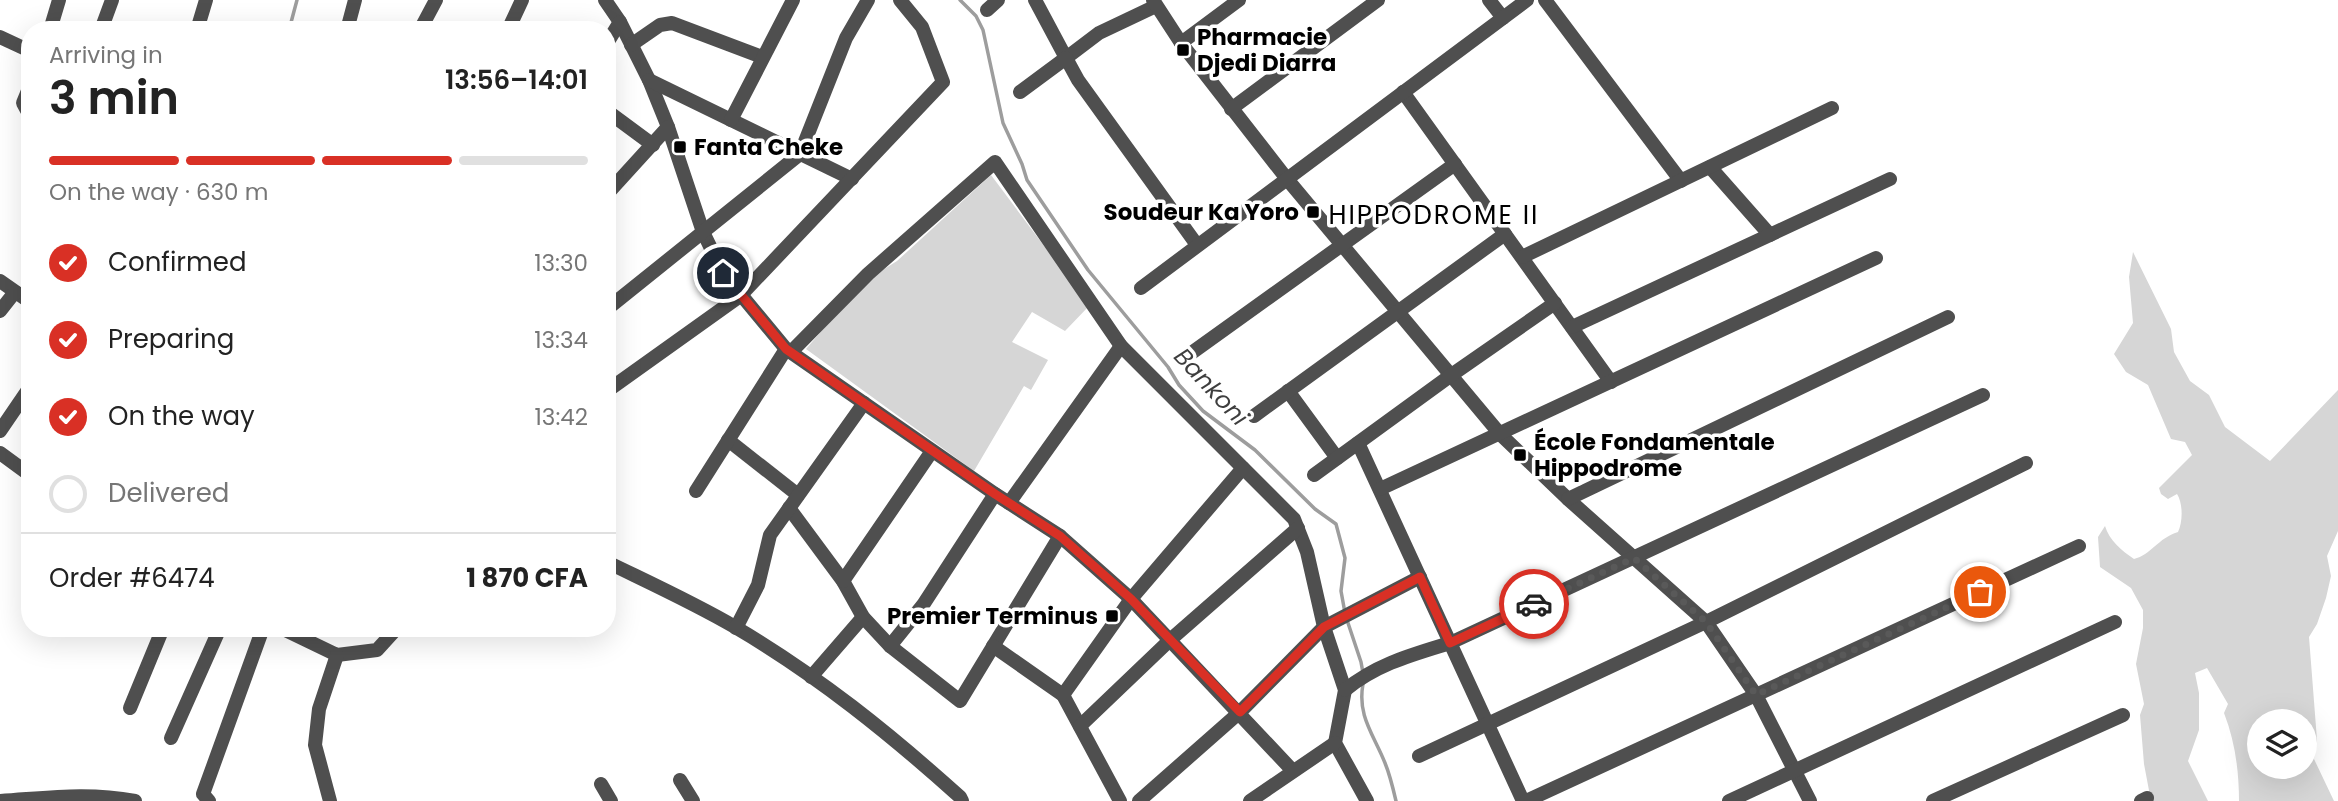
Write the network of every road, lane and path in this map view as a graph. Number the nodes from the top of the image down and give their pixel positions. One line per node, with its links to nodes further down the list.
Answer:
1 (59, 0): 19 (street)
2 (112, 0): 20 (street)
3 (206, 0): 21 (street)
4 (355, 0): 22 (street)
5 (436, 0): 23 (street)
6 (522, 0): 24 (street)
7 (606, 0): 25 (street)
8 (793, 0): 31 (street)
9 (868, 0): 42 (street)
10 (900, 0): 45 (street)
11 (1035, 0): 32 (street)
12 (1239, 0): 28 (street)
13 (1378, 0): 36 (street)
14 (1489, 0): 18 (street)
15 (1527, 0): 18 (street)
16 (1545, 0): 48 (street)
17 (1154, 3): 28 (street); 32 (street)
18 (1503, 18): 35 (street)
19 (53, 21)
20 (104, 21)
21 (200, 21)
22 (349, 21)
23 (425, 21)
24 (512, 21)
25 (620, 22): 26 (street); 29 (street)
26 (616, 28)
27 (0, 37): 30 (street)
28 (1181, 43): 36 (street)
29 (631, 45): 31 (street); 33 (street)
30 (21, 47)
31 (762, 57): 39 (street)
32 (1066, 58): 34 (street); 53 (street)
33 (649, 79): 39 (street); 40 (street)
34 (1020, 92)
35 (1403, 92): 43 (street); 46 (street)
36 (1231, 108): 46 (street)
37 (1832, 108): 44 (street)
38 (616, 118): 41 (street)
39 (731, 120): 42 (street)
40 (668, 127): 41 (street); 50 (street)
41 (653, 145): 49 (street)
42 (800, 154): 45 (street); 50 (street)
43 (1455, 164): 51 (street); 54 (street)
44 (1710, 167): 48 (street); 52 (street)
45 (852, 179): 61 (street)
46 (1287, 179): 53 (street); 54 (street)
47 (1890, 179): 52 (street)
48 (1681, 181): 55 (street)
49 (616, 184)
50 (703, 232): 61 (street); 62 (street)
51 (1505, 234): 55 (street); 65 (street)
52 (1770, 235): 67 (street)
53 (1197, 246): 58 (street)
54 (1341, 246): 65 (street); 70 (street)
55 (1522, 257): 63 (street)
56 (1876, 258): 72 (street)
57 (0, 281): 59 (street)
58 (1141, 288)
59 (15, 292): 60 (street); 64 (street)
60 (21, 296)
61 (740, 296): 69 (street); 73 (street)
62 (616, 302)
63 (1555, 303): 67 (street); 71 (street)
64 (0, 311)
65 (1397, 313): 71 (street); 74 (street)
66 (1948, 317): 94 (street)
67 (1572, 327): 72 (street)
68 (1121, 346): 69 (street); 88 (street); 95 (street)
69 (788, 350): 77 (street); 81 (street)
70 (1190, 355)
71 (1450, 376): 80 (street); 82 (street)
72 (1611, 382): 80 (street)
73 (616, 385)
74 (1287, 391): 78 (street); 85 (street)
75 (1983, 395): 100 (street)
76 (21, 400): 79 (street)
77 (864, 403): 83 (street); 93 (street)
78 (1254, 416)
79 (0, 431)
80 (1500, 434): 90 (street); 94 (street)
81 (728, 440): 91 (street); 93 (street)
82 (1357, 443): 85 (street); 90 (street)
83 (932, 450): 92 (street); 103 (street)
84 (0, 453): 87 (street)
85 (1337, 458): 89 (street)
86 (2026, 463): 106 (street)
87 (21, 468)
88 (1243, 468): 97 (street); 104 (street)
89 (1314, 475)
90 (1380, 489): 102 (street)
91 (696, 491)
92 (995, 494): 95 (street); 117 (street)
93 (798, 495): 96 (street)
94 (1568, 499): 100 (street)
95 (1009, 503): 98 (street)
96 (789, 509): 103 (street); 109 (street)
97 (1297, 528): 108 (street); 115 (street)
98 (1060, 536): 104 (street); 118 (street)
99 (2079, 546): 123 (street)
100 (1634, 558): 106 (street); 116 (street)
101 (616, 567): 109 (street)
102 (1420, 577): 108 (street); 116 (street)
103 (843, 581): 105 (street)
104 (1131, 599): 115 (street); 122 (street)
105 (863, 617): 117 (street); 120 (street)
106 (1706, 622): 123 (street); 127 (street)
107 (2115, 622): 132 (street)
108 (1324, 627): 121 (street); 125 (street)
109 (736, 628): 120 (street)
110 (159, 637): 124 (street)
111 (216, 637): 129 (street)
112 (260, 637): 137 (street)
113 (313, 637): 119 (street)
114 (389, 637): 119 (street)
115 (1170, 640): 125 (street); 128 (street)
116 (1450, 643): 121 (street); 127 (street)
117 (890, 646): 118 (street)
118 (993, 646): 122 (street)
119 (337, 655): 141 (street)
120 (811, 677): 144 (street)
121 (1345, 690): 130 (street)
122 (1063, 695): 128 (street)
123 (1756, 695): 132 (street); 148 (street)
124 (130, 708)
125 (1240, 712): 133 (street); 145 (street)
126 (2123, 715): 151 (street)
127 (1487, 724): 131 (street); 148 (street)
128 (1080, 726): 138 (street)
129 (170, 738)
130 (1335, 743): 133 (street); 147 (street)
131 (1419, 756)
132 (1794, 769): 149 (street); 150 (street)
133 (1293, 771): 146 (street)
134 (680, 779): 143 (street)
135 (601, 784): 142 (street)
136 (60, 798): 139 (street); 140 (street)
137 (204, 799)
138 (1116, 799)
139 (5, 801)
140 (135, 801)
141 (330, 801)
142 (611, 801)
143 (693, 801)
144 (962, 801)
145 (1139, 801)
146 (1250, 801)
147 (1367, 801)
148 (1525, 801)
149 (1729, 801)
150 (1810, 801)
151 (1933, 801)

